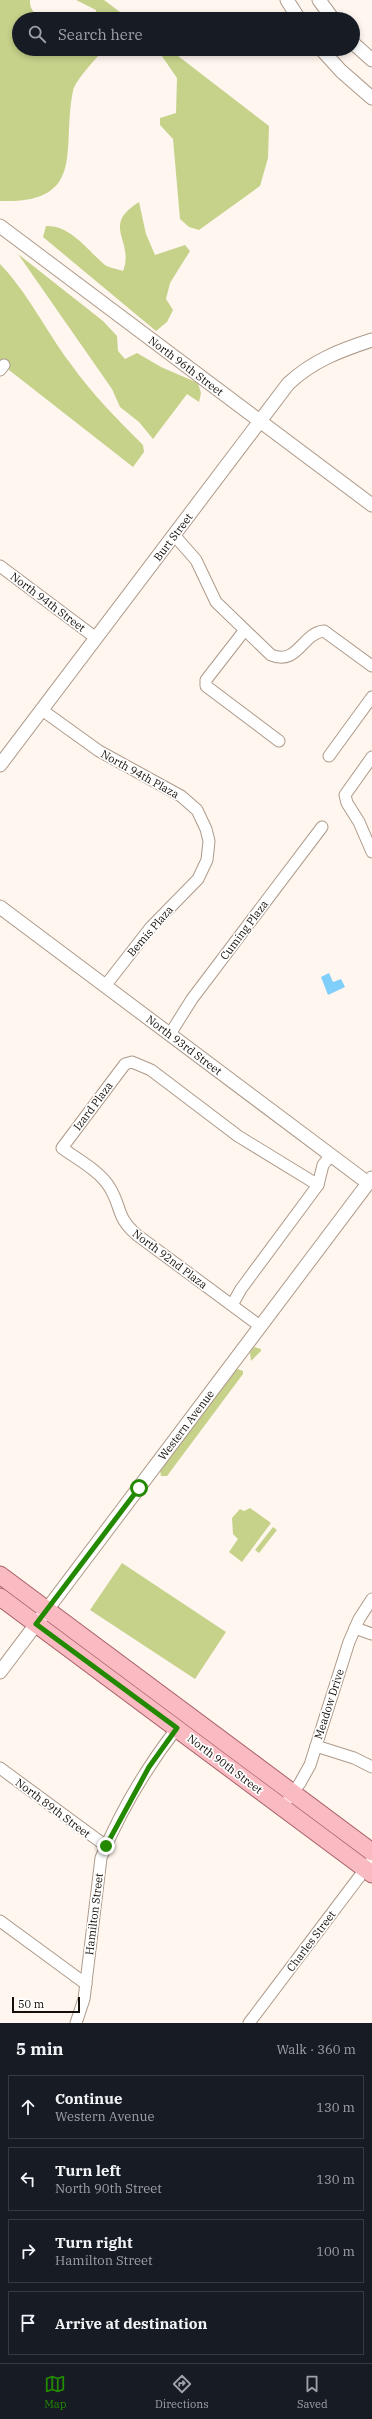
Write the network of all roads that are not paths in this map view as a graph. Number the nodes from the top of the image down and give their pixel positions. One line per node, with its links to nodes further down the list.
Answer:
1 (287, 0): 3 (street)
2 (319, 0): 4 (street)
3 (295, 12)
4 (328, 12)
5 (360, 49): 7 (street)
6 (327, 56): 8 (street)
7 (372, 60)
8 (372, 98)
9 (0, 226): 11 (street, North 96th Street)
10 (372, 340): 11 (street, Burt Street)
11 (260, 422): 12 (street, North 96th Street); 13 (street, Burt Street)
12 (372, 505)
13 (174, 535): 15 (street); 16 (street, Burt Street)
14 (0, 566): 16 (street, North 94th Street)
15 (244, 631): 17 (street); 20 (street)
16 (96, 638): 19 (street, Burt Street)
17 (372, 666)
18 (372, 697): 21 (street)
19 (42, 710): 23 (street, Burt Street); 26 (street, North 94th Plaza)
20 (279, 741)
21 (329, 756)
22 (372, 757): 25 (street)
23 (0, 765)
24 (322, 827): 29 (street, Cuming Plaza)
25 (372, 852)
26 (198, 879): 28 (street, Bemis Plaza)
27 (0, 907): 28 (street, North 93rd Street)
28 (105, 986): 29 (street, North 93rd Street)
29 (170, 1034): 31 (street, North 93rd Street)
30 (62, 1148): 33 (street, Izard Plaza); 34 (street, North 92nd Plaza)
31 (331, 1155): 32 (street, North 93rd Street); 33 (street)
32 (370, 1181): 35 (street, Western Avenue)
33 (318, 1185): 34 (street)
34 (232, 1305): 35 (street, North 92nd Plaza)
35 (260, 1326): 39 (street, Western Avenue)
36 (0, 1575): 39 (main road, North 90th Street)
37 (0, 1596): 40 (main road, North 90th Street)
38 (372, 1599): 41 (street, Meadow Drive)
39 (46, 1610): 40 (street, Western Avenue); 48 (main road, North 90th Street)
40 (36, 1624): 43 (street, Western Avenue); 44 (main road, North 90th Street)
41 (356, 1628): 42 (street); 45 (street, Meadow Drive)
42 (372, 1634)
43 (0, 1672)
44 (177, 1728): 49 (main road, North 90th Street); 50 (street, Hamilton Street)
45 (316, 1746): 46 (street); 48 (street, Meadow Drive)
46 (372, 1767)
47 (0, 1768): 50 (street, North 89th Street)
48 (292, 1793): 49 (street, Meadow Drive); 51 (main road, North 90th Street)
49 (282, 1807): 52 (main road, North 90th Street)
50 (106, 1846): 54 (street, Hamilton Street)
51 (372, 1852)
52 (370, 1868): 56 (street, Charles Street)
53 (0, 1921): 54 (street)
54 (86, 1984): 55 (street, Hamilton Street)
55 (76, 2023)
56 (249, 2023)

